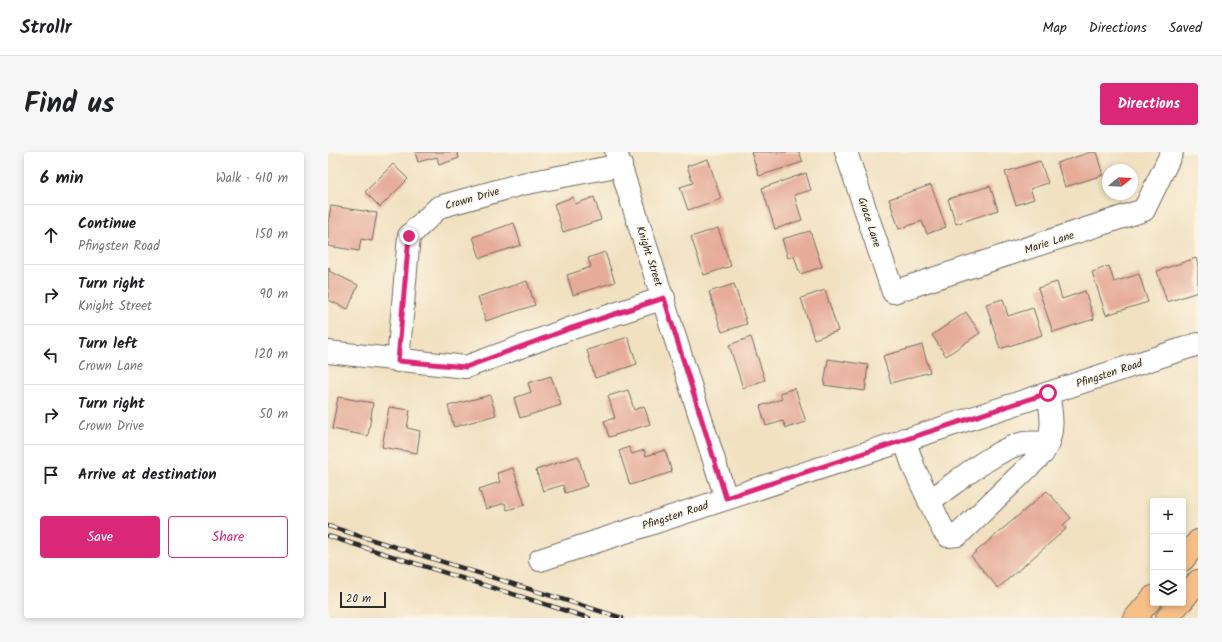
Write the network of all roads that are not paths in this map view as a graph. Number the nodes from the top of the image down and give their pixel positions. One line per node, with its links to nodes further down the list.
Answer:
1 (846, 152): 4 (street, Grace Lane)
2 (1172, 152): 4 (street, Marie Lane)
3 (619, 159): 5 (street, Knight Street); 8 (street, Crown Drive)
4 (893, 292)
5 (664, 298): 8 (street); 12 (street, Knight Street)
6 (1198, 344): 9 (street, Pfingsten Road)
7 (328, 352): 8 (street)
8 (398, 361)
9 (1048, 393): 10 (street, Pfingsten Road); 11 (street)
10 (904, 440): 12 (street, Pfingsten Road); 13 (street)
11 (1049, 443): 13 (street); 13 (street)
12 (726, 498): 16 (street, Pfingsten Road)
13 (930, 501)
14 (1198, 541): 15 (main road)
15 (1186, 556)
16 (540, 560)
17 (1198, 582): 18 (main road)
18 (1186, 596)
19 (1150, 600): 21 (main road)
20 (1177, 606): 22 (main road)
21 (1135, 618)
22 (1167, 618)

